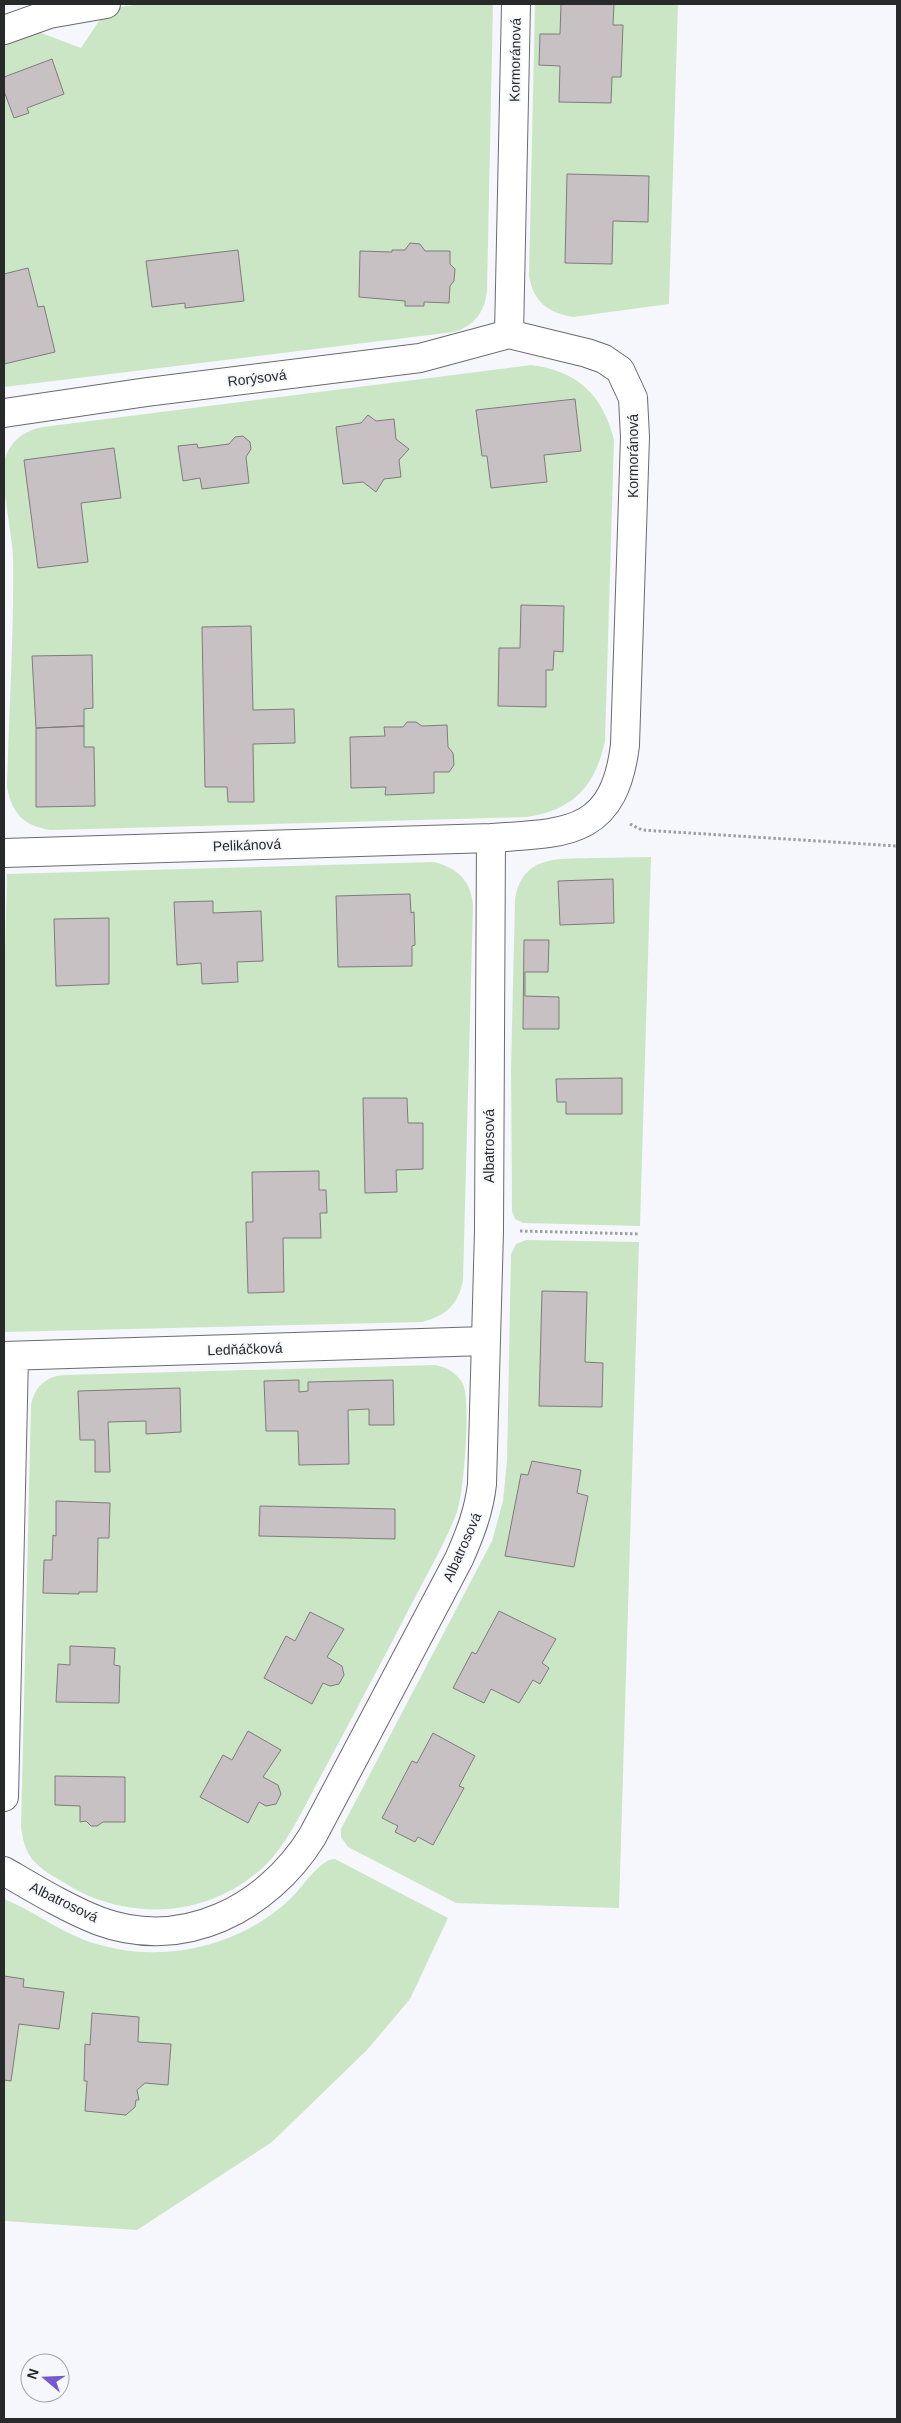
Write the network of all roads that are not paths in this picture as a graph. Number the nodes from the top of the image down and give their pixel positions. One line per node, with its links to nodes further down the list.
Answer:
1 (106, 4): 3 (street)
2 (516, 4): 4 (street, Kormoránová)
3 (4, 30)
4 (509, 334): 5 (street, Rorýsová); 6 (street, Kormoránová)
5 (4, 413)
6 (491, 838): 7 (street, Pelikánová); 8 (street, Albatrosová)
7 (4, 853)
8 (485, 1341): 9 (street, Ledňáčková); 11 (street, Albatrosová)
9 (9, 1356): 10 (street)
10 (4, 1797)
11 (4, 1871)

